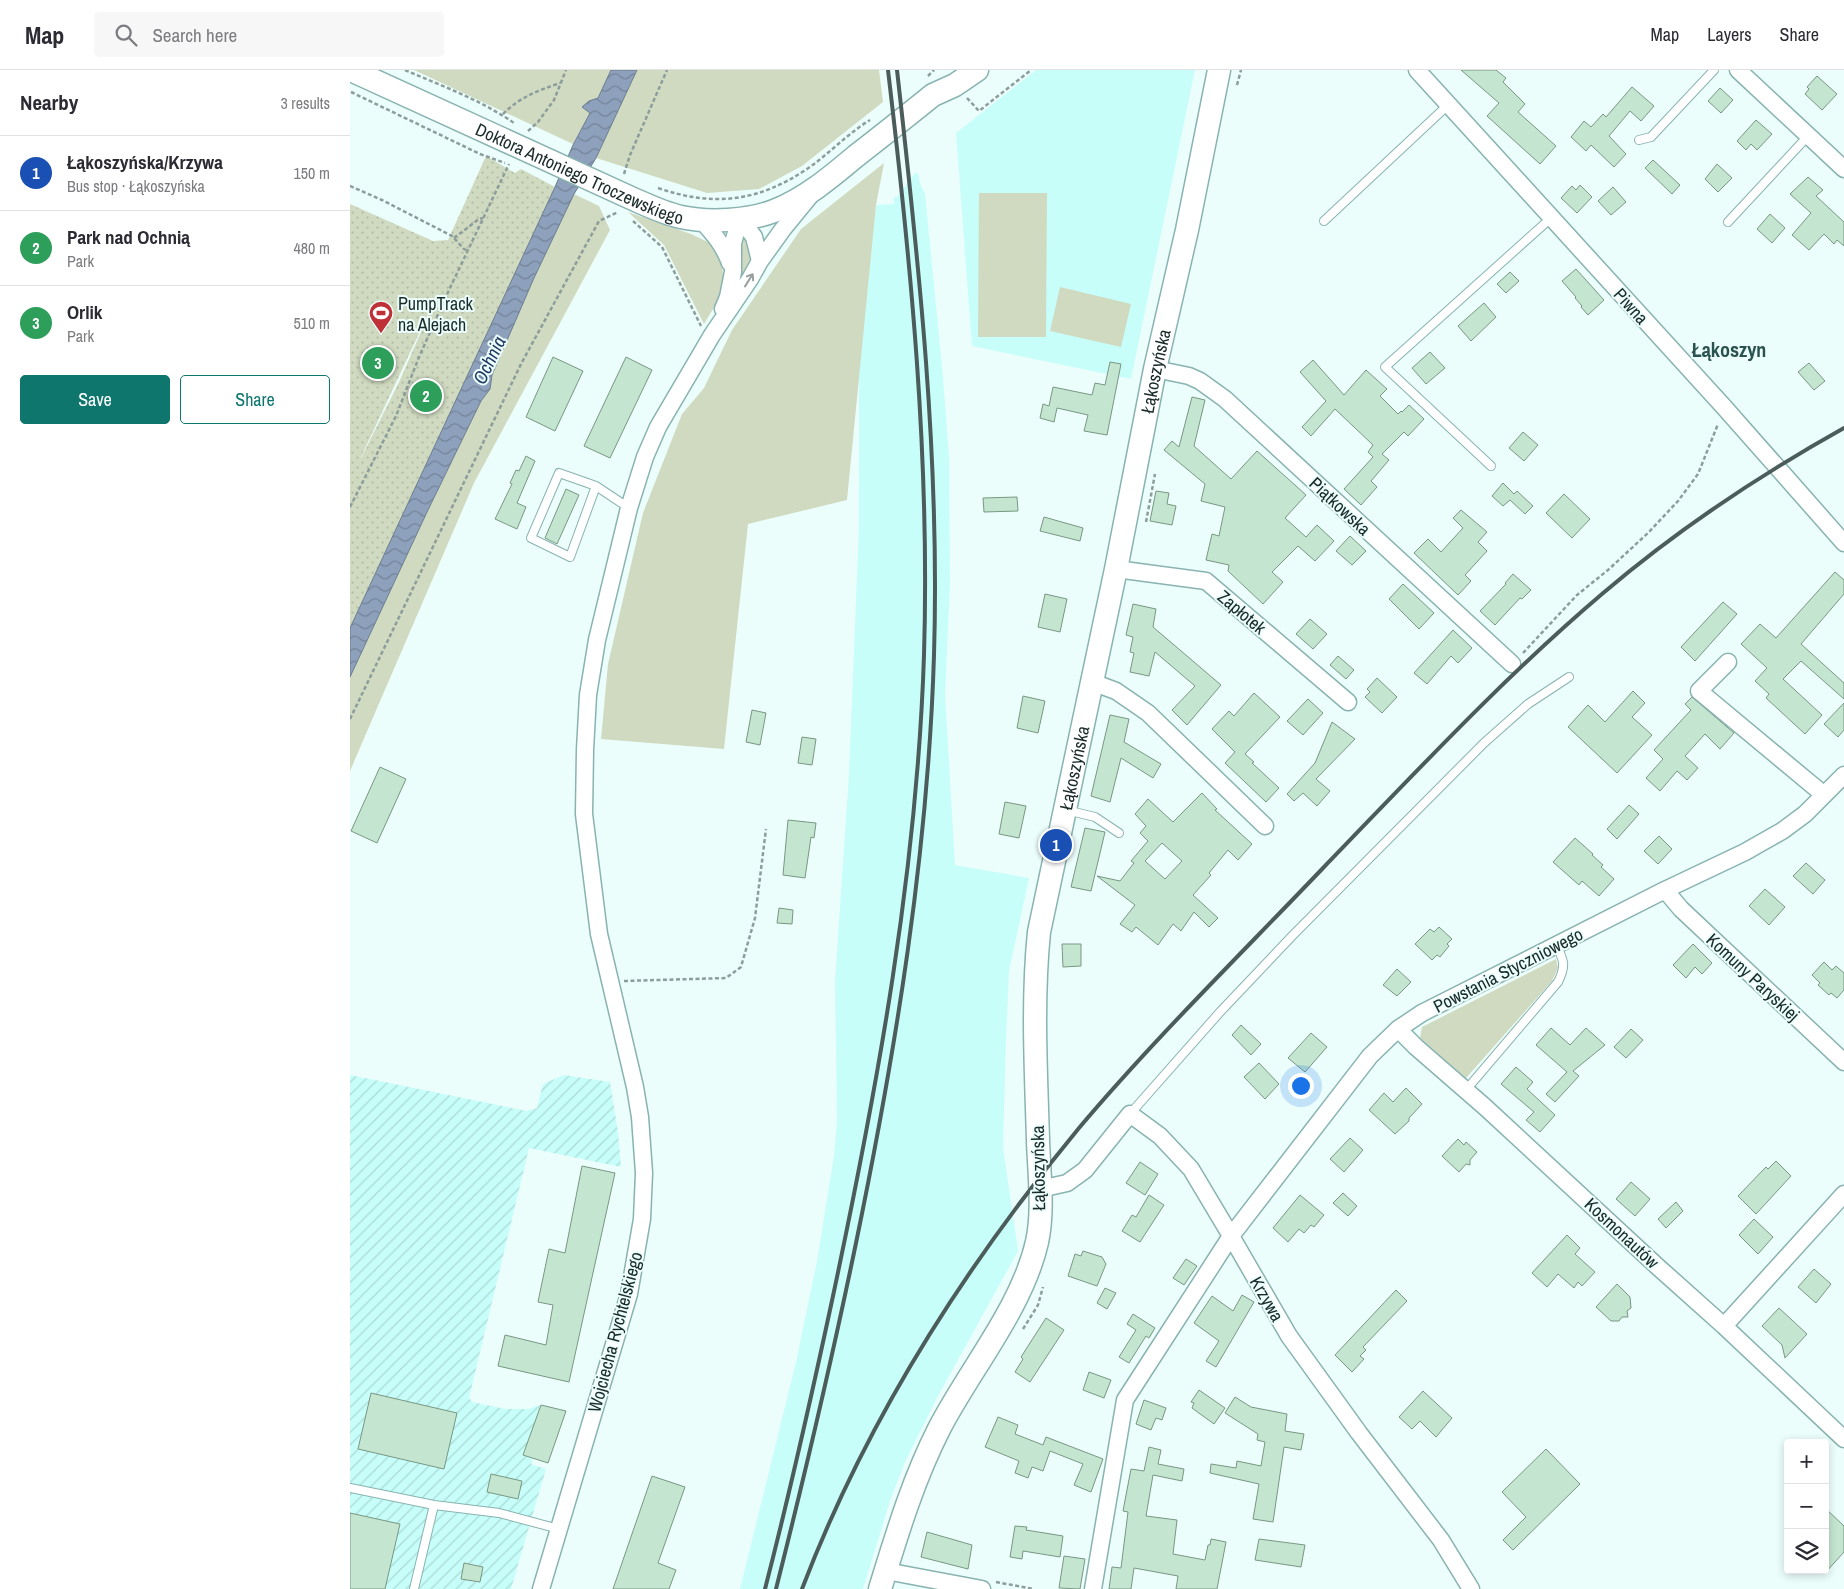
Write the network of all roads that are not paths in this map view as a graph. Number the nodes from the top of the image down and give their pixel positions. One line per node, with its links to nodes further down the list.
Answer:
1 (351, 70): 16 (street, Doktora Antoniego Troczewskiego)
2 (950, 70): 8 (street)
3 (976, 70): 8 (street)
4 (1218, 70): 22 (street, Łąkoszyńska)
5 (1417, 70): 9 (street, Piwna)
6 (1714, 70): 11 (lane)
7 (1738, 70): 10 (street)
8 (928, 88): 13 (street, Doktora Antoniego Troczewskiego)
9 (1448, 105): 15 (street, Piwna); 17 (lane)
10 (1808, 136): 12 (street); 18 (lane)
11 (1640, 140)
12 (1844, 169)
13 (816, 189): 14 (street, Doktora Antoniego Troczewskiego); 19 (street)
14 (740, 218): 16 (street, Doktora Antoniego Troczewskiego); 19 (street); 20 (street)
15 (1552, 218): 23 (lane); 26 (street, Piwna)
16 (701, 220): 20 (street)
17 (1324, 221)
18 (1728, 222)
19 (760, 262): 21 (street, one-way to 19)
20 (734, 272): 21 (street)
21 (712, 335): 25 (street, Wojciecha Rychtelskiego)
22 (1155, 370): 27 (street, Łąkoszyńska); 29 (street, Piątkowska)
23 (1490, 466)
24 (596, 486): 24 (lane); 25 (lane)
25 (629, 508): 51 (street, Wojciecha Rychtelskiego)
26 (1844, 543)
27 (1116, 569): 31 (street, Łąkoszyńska); 32 (street, Zapłotek)
28 (1728, 662): 34 (street)
29 (1512, 664)
30 (1569, 677): 43 (lane)
31 (1092, 682): 35 (street, Łąkoszyńska); 36 (street)
32 (1348, 702)
33 (1842, 782): 34 (street, Powstania Styczniowego)
34 (1823, 794): 38 (street, Powstania Styczniowego)
35 (1064, 809): 37 (lane); 44 (street, Łąkoszyńska)
36 (1265, 826)
37 (1119, 833)
38 (1665, 890): 39 (street, Powstania Styczniowego); 41 (street, Komuny Paryskiej)
39 (1557, 946): 40 (street, Powstania Styczniowego); 42 (lane)
40 (1398, 1029): 42 (street, Kosmonautów); 46 (street, Powstania Styczniowego)
41 (1844, 1062)
42 (1466, 1090): 47 (street, Kosmonautów)
43 (1130, 1114): 44 (street); 46 (street, Krzywa)
44 (1040, 1189): 52 (street, Łąkoszyńska)
45 (1844, 1194): 47 (street)
46 (1232, 1236): 56 (street, Powstania Styczniowego); 57 (street, Krzywa)
47 (1724, 1326): 48 (street, Kosmonautów)
48 (1844, 1439)
49 (350, 1488): 50 (lane)
50 (434, 1505): 51 (lane); 53 (lane)
51 (559, 1529): 54 (street, Wojciecha Rychtelskiego)
52 (883, 1580): 55 (street)
53 (414, 1589)
54 (542, 1589)
55 (982, 1589)
56 (1094, 1589)
57 (1471, 1589)

